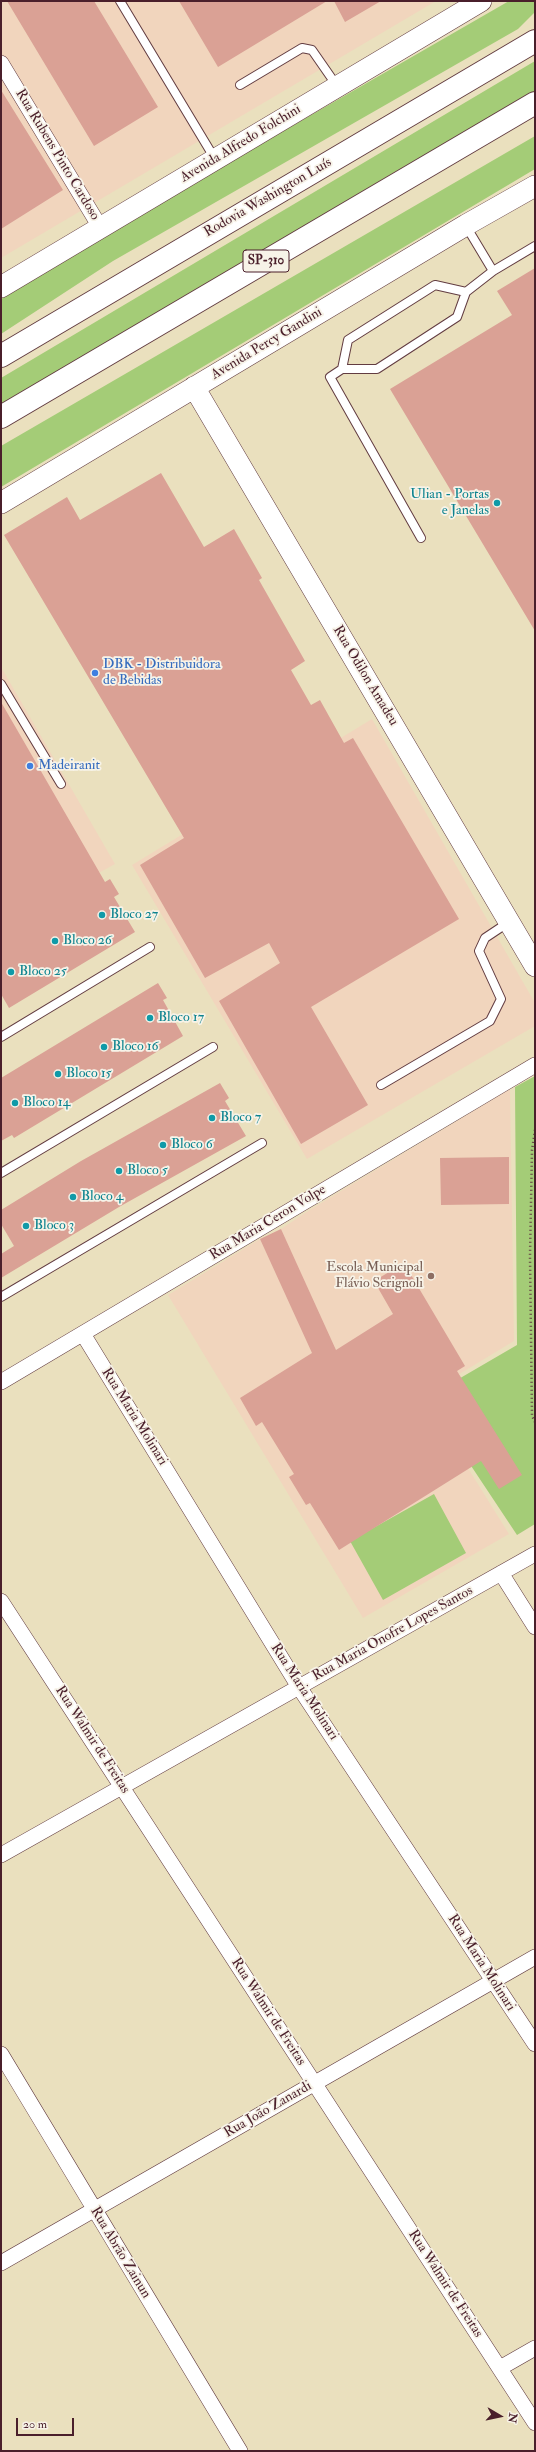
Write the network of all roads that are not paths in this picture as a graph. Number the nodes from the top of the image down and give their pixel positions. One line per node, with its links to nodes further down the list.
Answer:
1 (120, 1): 10 (lane)
2 (481, 1): 8 (main road, Avenida Alfredo Folchini)
3 (535, 24): 6 (highway)
4 (535, 41): 6 (highway, Rodovia Washington Luís)
5 (1, 63): 13 (street, Rua Rubens Pinto Cardoso)
6 (483, 72): 18 (highway, Rodovia Washington Luís)
7 (240, 85): 8 (lane)
8 (337, 86): 10 (main road, Avenida Alfredo Folchini)
9 (533, 105): 21 (highway, SP-310)
10 (216, 159): 13 (main road, Avenida Alfredo Folchini)
11 (535, 186): 12 (main road, Avenida Percy Gandini)
12 (466, 225): 15 (lane); 20 (main road, Avenida Percy Gandini)
13 (100, 227): 16 (main road, Avenida Alfredo Folchini)
14 (535, 246): 15 (lane)
15 (493, 271): 17 (lane)
16 (1, 287)
17 (466, 292): 19 (lane); 19 (lane)
18 (1, 356)
19 (342, 369): 23 (lane)
20 (194, 388): 22 (main road, Avenida Percy Gandini); 26 (main road, Rua Odilon Amadeu)
21 (1, 417)
22 (1, 503)
23 (420, 538)
24 (1, 684): 25 (lane)
25 (61, 784)
26 (509, 922): 28 (main road, Rua Odilon Amadeu); 32 (lane)
27 (150, 948): 29 (lane)
28 (535, 966)
29 (1, 1037)
30 (213, 1047): 34 (lane)
31 (535, 1065): 36 (street, Rua Maria Ceron Volpe)
32 (381, 1085)
33 (262, 1143): 35 (lane)
34 (1, 1174)
35 (1, 1297)
36 (83, 1334): 37 (street, Rua Maria Ceron Volpe); 42 (street, Rua Maria Molinari)
37 (1, 1382)
38 (535, 1554): 39 (street, Rua Maria Onofre Lopes Santos)
39 (501, 1573): 41 (street); 42 (street, Rua Maria Onofre Lopes Santos)
40 (1, 1601): 43 (street, Rua Walmir de Freitas)
41 (535, 1627)
42 (299, 1687): 43 (street, Rua Maria Onofre Lopes Santos); 46 (street, Rua Maria Molinari)
43 (122, 1786): 44 (street, Rua Maria Onofre Lopes Santos); 49 (street, Rua Walmir de Freitas)
44 (1, 1855)
45 (535, 1957): 46 (street, Rua João Zanardi)
46 (493, 1981): 47 (street, Rua Maria Molinari); 49 (street, Rua João Zanardi)
47 (535, 2044)
48 (1, 2054): 50 (street, Rua Abrão Zainun)
49 (315, 2084): 50 (street, Rua João Zanardi); 53 (street, Rua Walmir de Freitas)
50 (94, 2209): 51 (street, Rua João Zanardi); 55 (street, Rua Abrão Zainun)
51 (1, 2263)
52 (535, 2348): 53 (street)
53 (500, 2368): 54 (street, Rua Walmir de Freitas)
54 (535, 2422)
55 (240, 2451)

